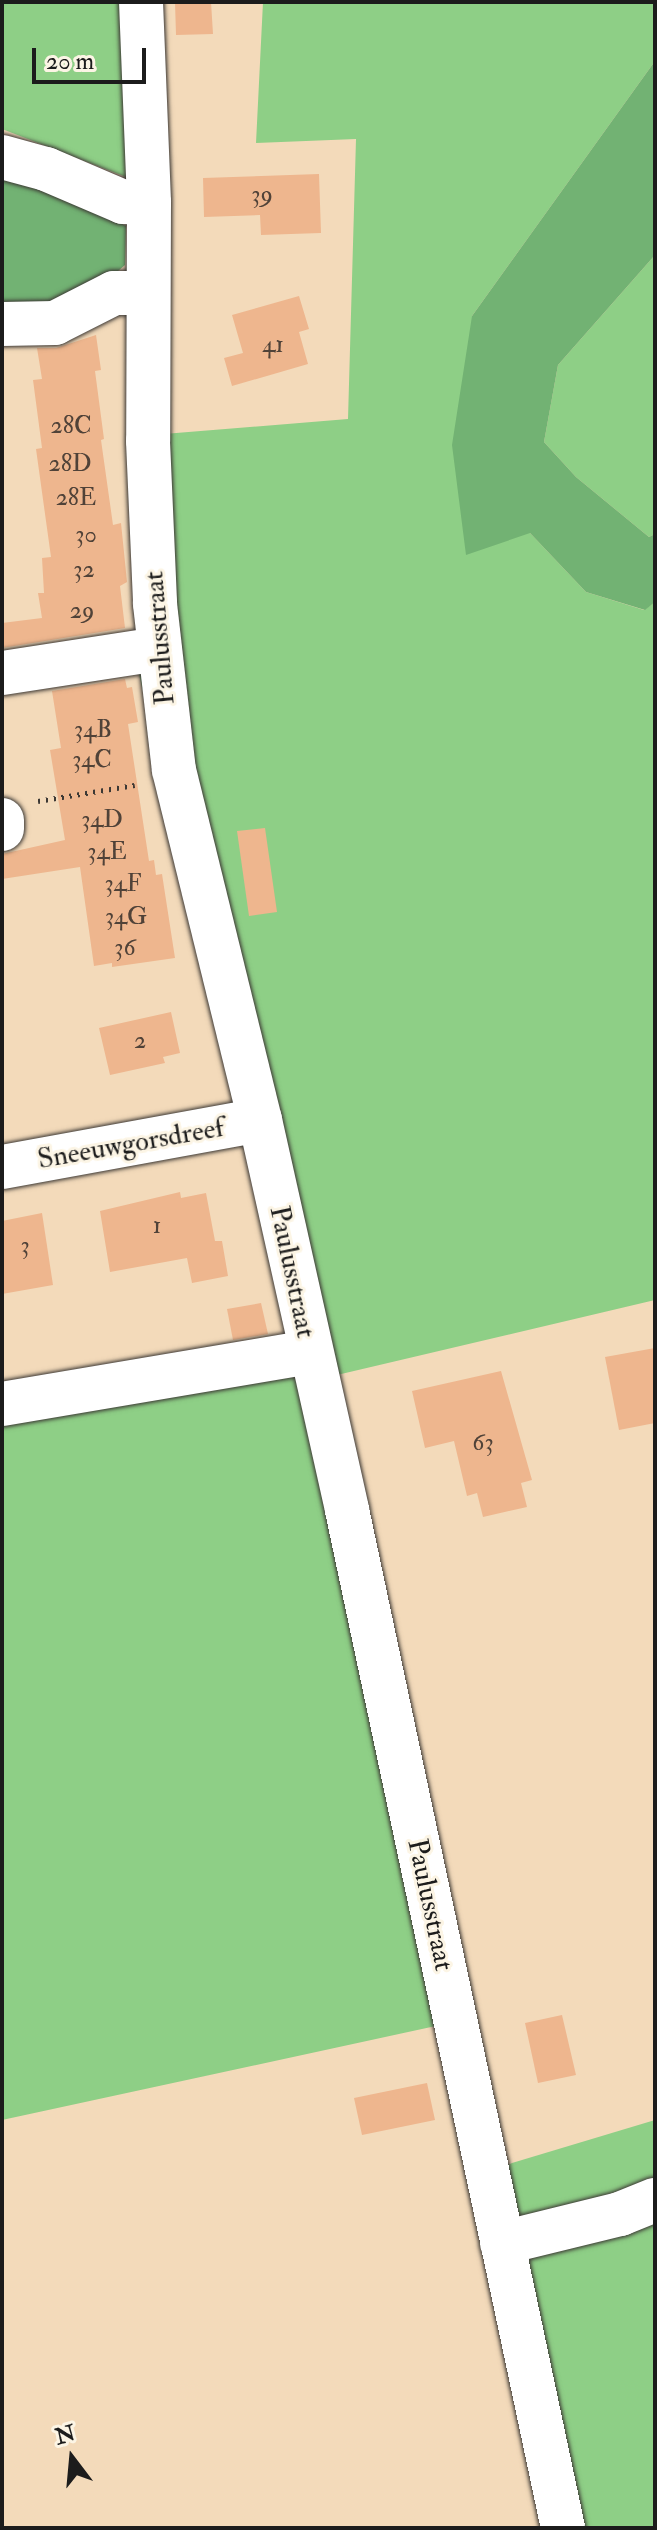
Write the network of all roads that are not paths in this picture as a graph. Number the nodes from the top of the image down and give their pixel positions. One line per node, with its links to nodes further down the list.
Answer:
1 (141, 2): 3 (street, Paulusstraat)
2 (2, 157): 3 (street)
3 (149, 203): 4 (street, Paulusstraat)
4 (148, 293): 5 (street); 6 (street, Paulusstraat)
5 (2, 324)
6 (159, 649): 7 (street); 8 (street, Paulusstraat)
7 (2, 673)
8 (260, 1120): 9 (street, Sneeuwgorsdreef); 10 (street, Paulusstraat)
9 (2, 1167)
10 (309, 1352): 11 (street); 13 (street, Paulusstraat)
11 (2, 1404)
12 (655, 2200): 13 (street)
13 (502, 2243): 14 (street, Paulusstraat)
14 (563, 2528)

